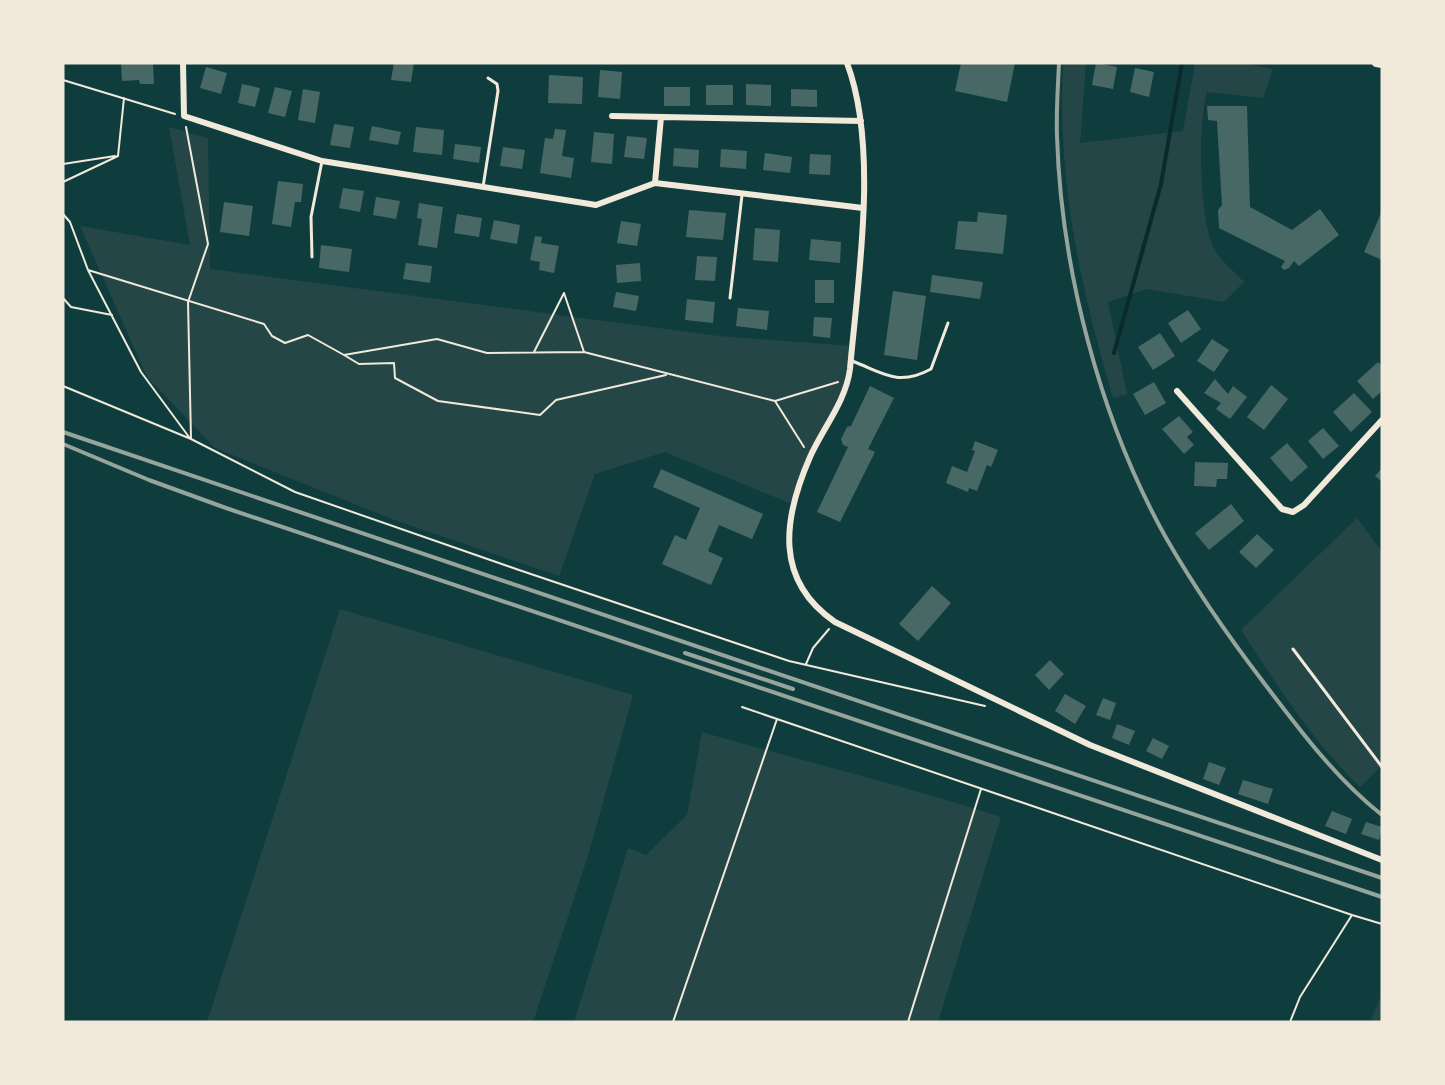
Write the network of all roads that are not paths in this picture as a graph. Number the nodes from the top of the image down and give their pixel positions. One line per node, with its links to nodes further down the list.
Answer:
1 (183, 63): 9 (street)
2 (847, 63): 8 (street)
3 (1376, 63): 4 (main road)
4 (1382, 64)
5 (488, 78): 11 (lane)
6 (612, 116): 7 (street)
7 (661, 117): 8 (street); 10 (street)
8 (861, 121): 13 (street)
9 (322, 161): 11 (street); 14 (lane)
10 (655, 183): 11 (street); 12 (street)
11 (483, 187)
12 (742, 193): 13 (street); 15 (lane)
13 (863, 208): 17 (street)
14 (312, 257)
15 (730, 298)
16 (948, 323): 17 (lane)
17 (851, 361): 22 (street)
18 (1177, 391): 19 (street)
19 (1382, 420)
20 (1293, 649): 21 (lane)
21 (1382, 767)
22 (1382, 860)

